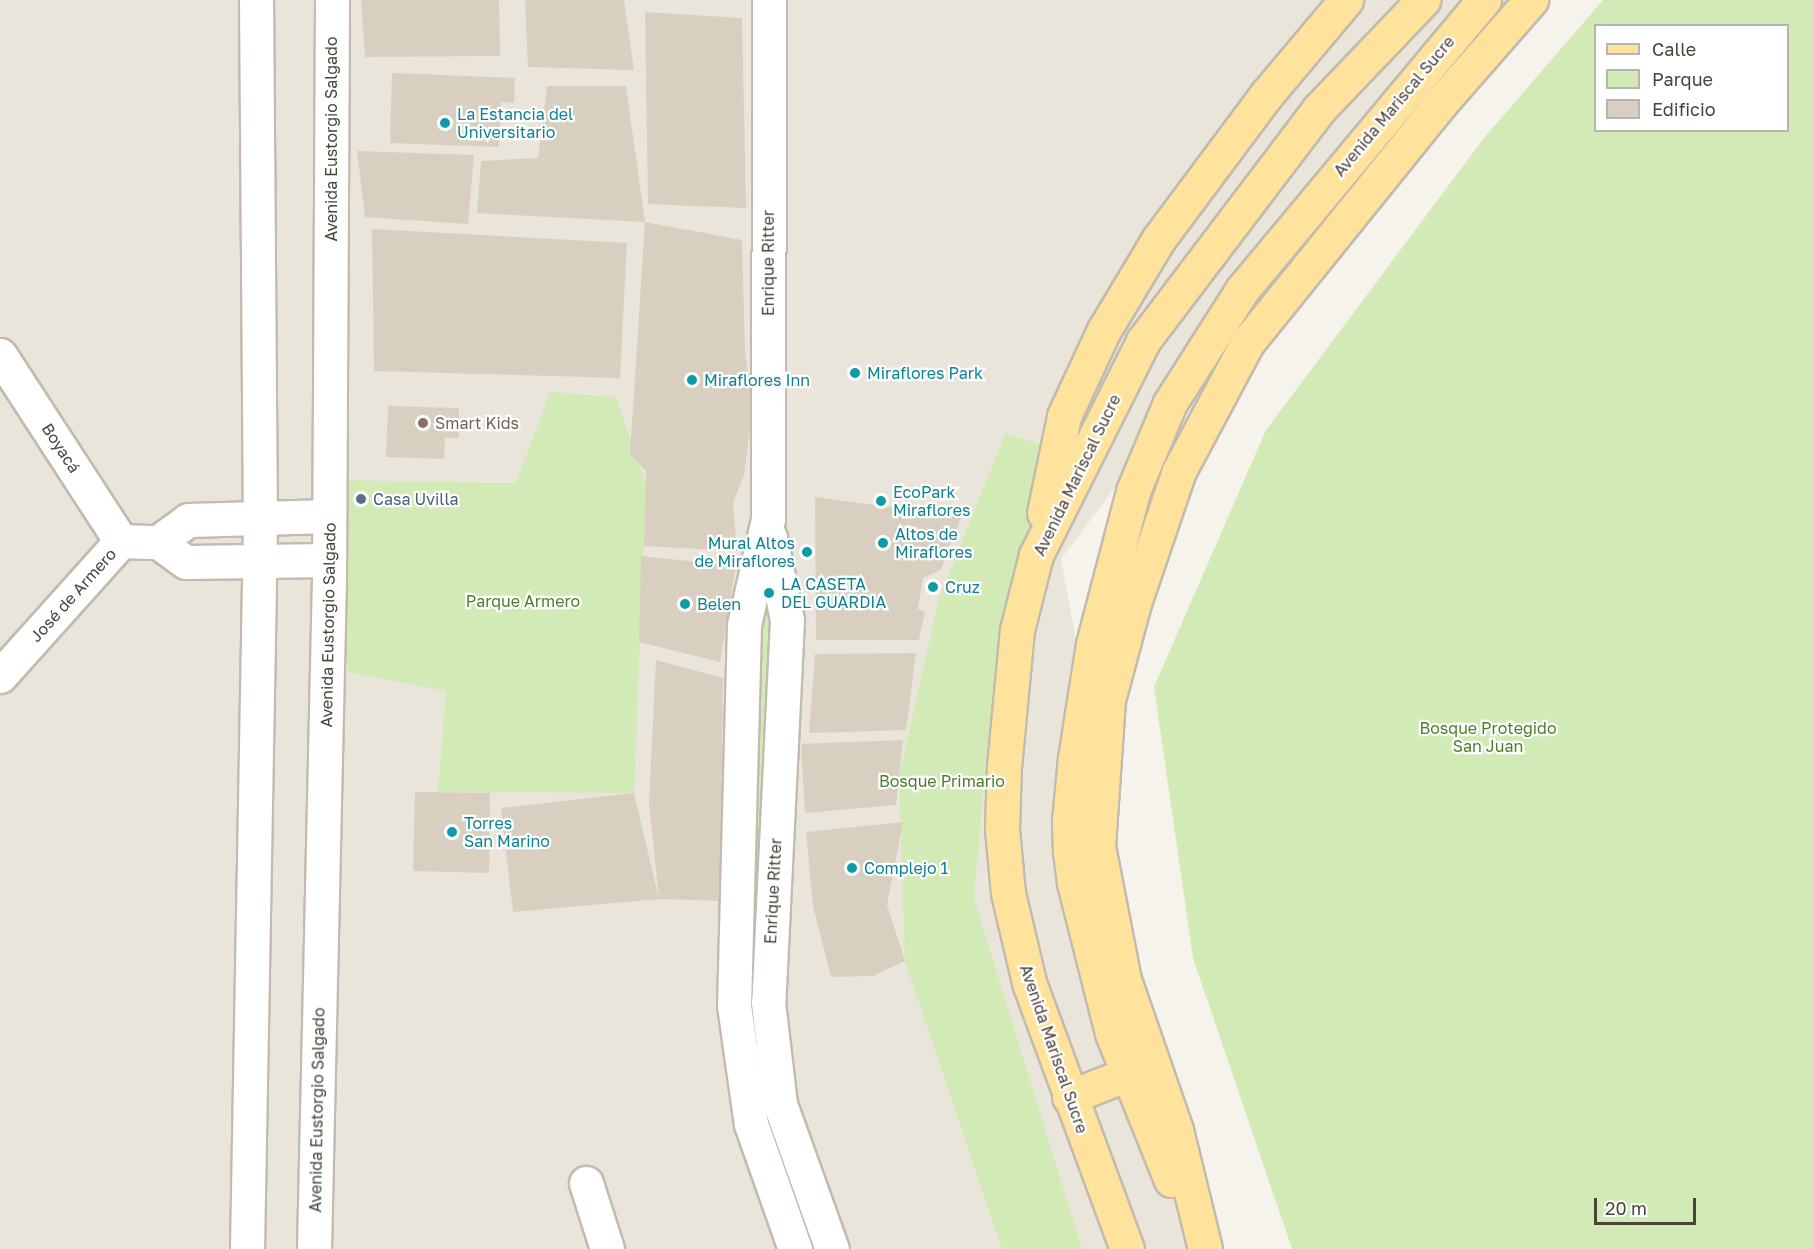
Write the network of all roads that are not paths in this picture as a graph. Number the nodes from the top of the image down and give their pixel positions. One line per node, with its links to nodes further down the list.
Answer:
1 (256, 0): 10 (street)
2 (332, 0): 9 (street, Avenida Eustorgio Salgado)
3 (769, 0): 11 (street, Enrique Ritter)
4 (1346, 0): 14 (main road)
5 (1422, 0): 14 (main road, Avenida Mariscal Sucre)
6 (1484, 0): 18 (main road, Avenida Mariscal Sucre)
7 (1532, 0): 28 (main road)
8 (0, 355): 12 (street, Boyacá)
9 (329, 516): 10 (street); 15 (street, Avenida Eustorgio Salgado)
10 (260, 517): 13 (street); 16 (street)
11 (767, 525): 24 (street, Enrique Ritter); 25 (street, Enrique Ritter)
12 (121, 541): 13 (street, José de Armero); 17 (street, José de Armero)
13 (158, 542): 16 (street)
14 (1036, 555): 19 (main road, Avenida Mariscal Sucre)
15 (329, 560): 16 (street); 22 (street, Avenida Eustorgio Salgado)
16 (259, 562): 21 (street)
17 (0, 676)
18 (1128, 1074): 19 (main road); 27 (main road, Avenida Mariscal Sucre)
19 (1069, 1097): 26 (main road, Avenida Mariscal Sucre)
20 (586, 1183): 23 (street)
21 (247, 1249)
22 (314, 1249)
23 (607, 1249)
24 (795, 1249)
25 (832, 1249)
26 (1127, 1249)
27 (1198, 1249)
28 (1205, 1249)

